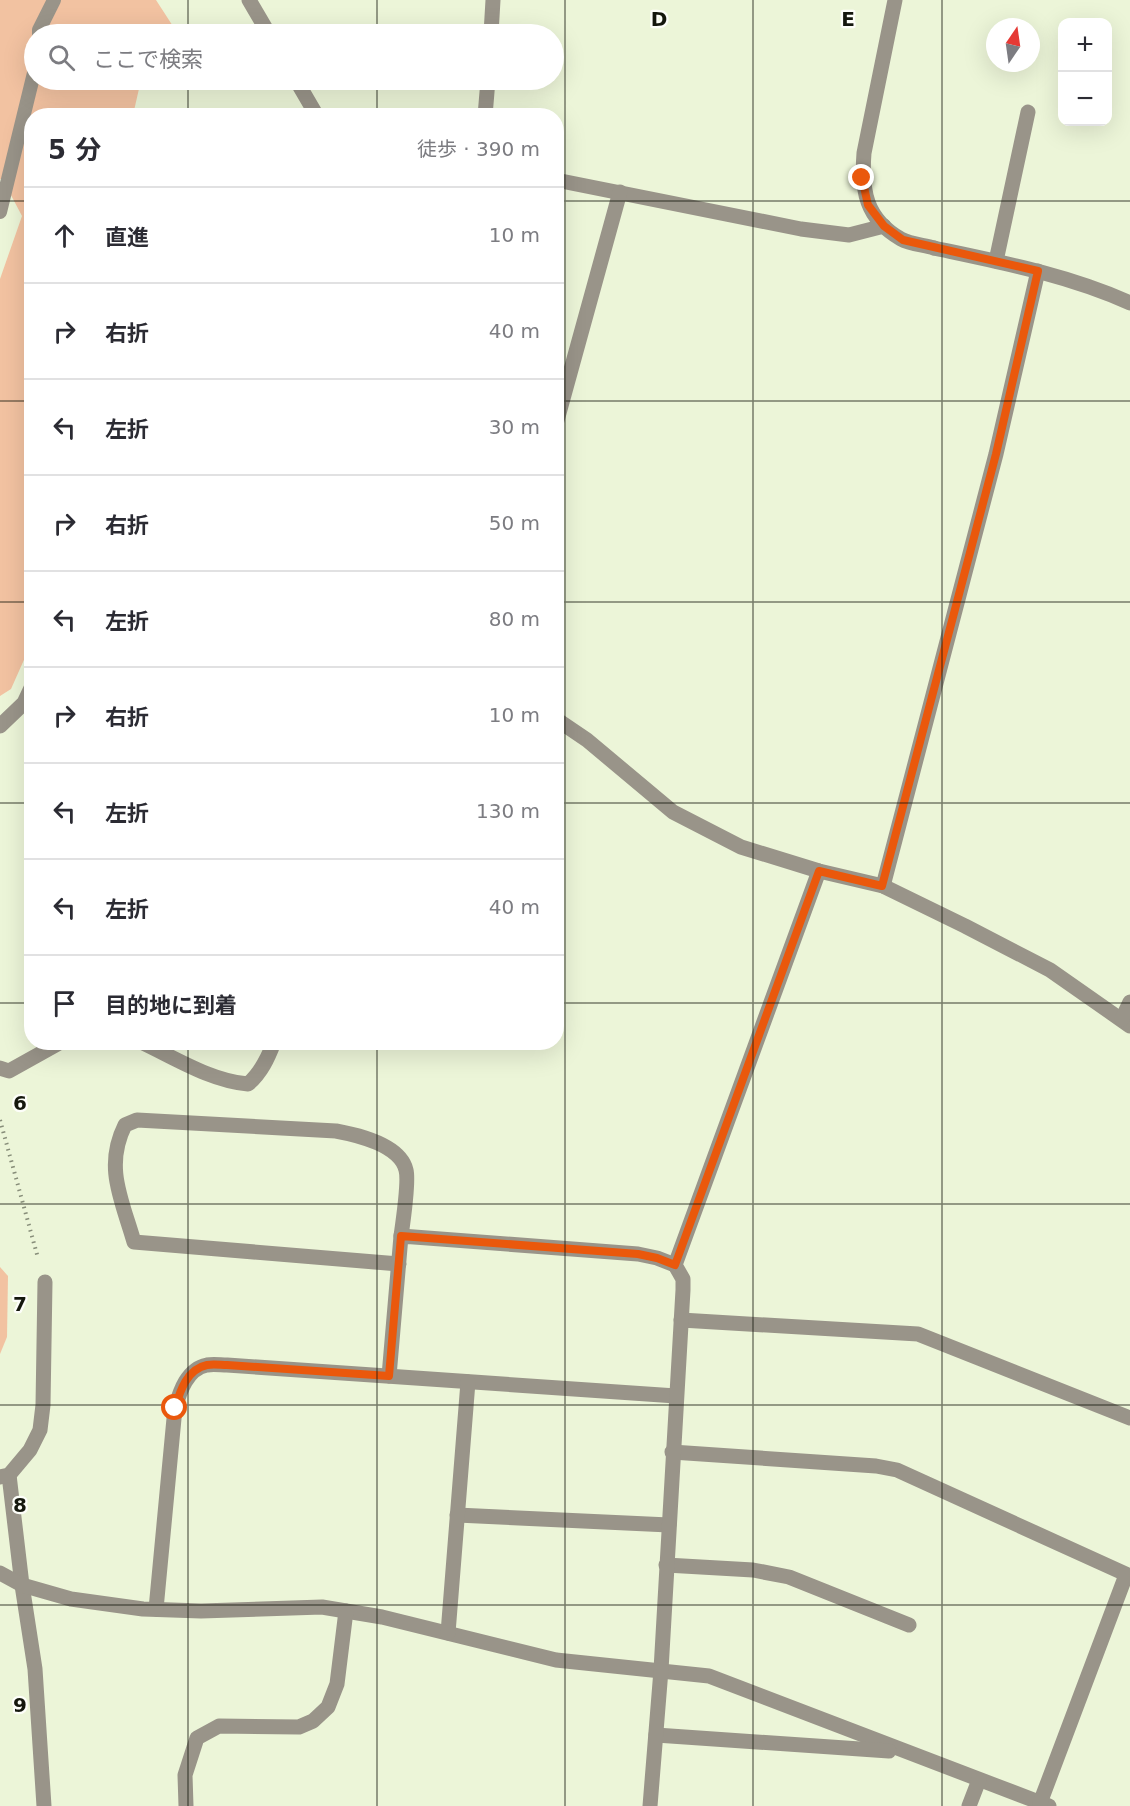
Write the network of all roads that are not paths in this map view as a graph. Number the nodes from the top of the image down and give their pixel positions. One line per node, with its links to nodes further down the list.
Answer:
1 (54, 0): 5 (lane)
2 (249, 0): 6 (street)
3 (493, 0): 7 (street)
4 (895, 0): 19 (street)
5 (42, 24)
6 (263, 24)
7 (492, 24)
8 (30, 90): 11 (lane)
9 (302, 90): 12 (street)
10 (487, 90): 13 (street)
11 (25, 108)
12 (312, 108)
13 (486, 108)
14 (1028, 112): 20 (street)
15 (24, 114): 18 (lane)
16 (564, 182): 17 (street)
17 (620, 192): 19 (street); 23 (street)
18 (0, 212)
19 (884, 226): 20 (street)
20 (996, 261): 21 (street)
21 (1038, 271): 22 (street); 28 (street)
22 (1130, 303)
23 (564, 395)
24 (24, 703): 26 (street)
25 (564, 724): 27 (street)
26 (0, 726)
27 (819, 871): 28 (street); 37 (street)
28 (882, 886): 30 (street)
29 (1130, 1002): 30 (street)
30 (1126, 1023)
31 (47, 1050): 34 (street)
32 (158, 1050): 33 (street)
33 (271, 1050)
34 (0, 1068)
35 (401, 1236): 36 (street); 36 (street); 37 (street)
36 (399, 1264): 40 (street)
37 (675, 1265): 39 (street)
38 (45, 1282): 45 (street)
39 (681, 1320): 42 (street); 43 (street)
40 (389, 1376): 41 (street); 52 (street)
41 (468, 1382): 42 (street); 46 (street)
42 (676, 1396): 44 (street)
43 (1130, 1418)
44 (672, 1452): 47 (street); 50 (street)
45 (5, 1476): 51 (street)
46 (457, 1515): 47 (street); 55 (street)
47 (669, 1525): 48 (street)
48 (666, 1565): 54 (street); 56 (street)
49 (0, 1573): 51 (street)
50 (1128, 1576): 60 (street)
51 (22, 1584): 52 (street); 61 (street)
52 (156, 1609): 53 (street)
53 (346, 1611): 55 (street); 62 (street)
54 (909, 1625)
55 (448, 1633): 56 (street)
56 (661, 1670): 57 (street); 58 (street)
57 (656, 1735): 58 (street); 63 (street)
58 (903, 1752): 59 (street)
59 (979, 1780): 60 (street); 64 (street)
60 (1044, 1804)
61 (44, 1806)
62 (186, 1806)
63 (650, 1806)
64 (969, 1806)

